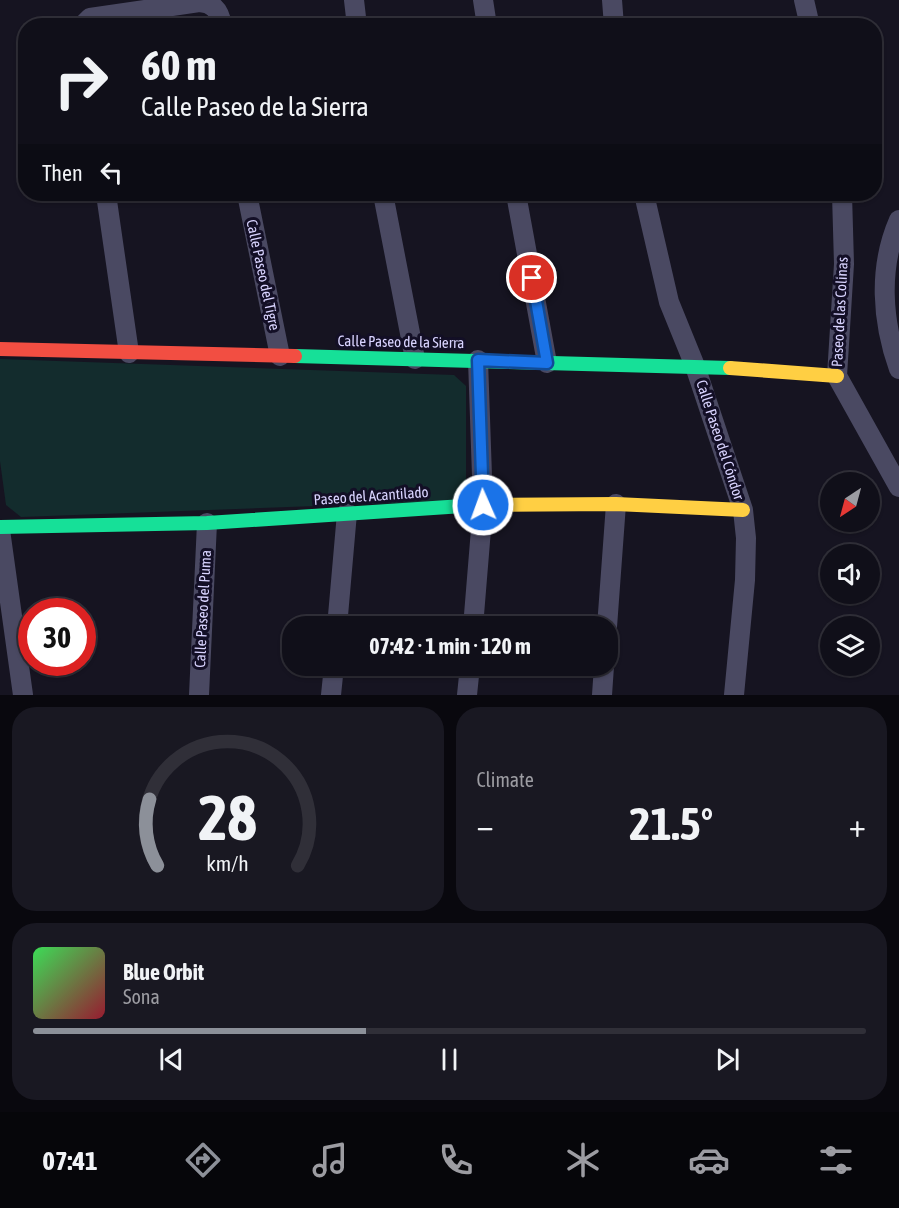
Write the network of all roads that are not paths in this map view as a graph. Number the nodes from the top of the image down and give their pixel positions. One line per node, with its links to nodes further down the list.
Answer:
1 (354, 0): 7 (street)
2 (483, 0): 8 (street)
3 (612, 0): 9 (street)
4 (804, 0): 10 (street)
5 (90, 18): 6 (street)
6 (220, 18)
7 (356, 18)
8 (486, 18)
9 (613, 18)
10 (808, 18)
11 (107, 201): 19 (street)
12 (247, 201): 20 (street, Calle Paseo del Tigre)
13 (384, 201): 21 (street)
14 (517, 201): 23 (street)
15 (646, 201): 24 (street, Calle Paseo del Cóndor)
16 (842, 201): 26 (street, Paseo de las Colinas)
17 (899, 220): 25 (street)
18 (0, 349): 19 (street, Calle Paseo de la Sierra)
19 (129, 353): 20 (street, Calle Paseo de la Sierra)
20 (280, 356): 21 (street, Calle Paseo de la Sierra)
21 (415, 359): 22 (street, Calle Paseo de la Sierra)
22 (478, 360): 23 (street, Calle Paseo de la Sierra); 29 (street)
23 (547, 363): 24 (street, Calle Paseo de la Sierra)
24 (695, 366): 26 (street, Calle Paseo de la Sierra); 30 (street, Calle Paseo del Cóndor)
25 (899, 369)
26 (837, 376): 27 (street, Paseo de las Colinas)
27 (899, 487)
28 (616, 504): 29 (street, Paseo del Acantilado); 30 (street, Paseo del Acantilado); 36 (street)
29 (483, 505): 31 (street, Paseo del Acantilado); 35 (street)
30 (743, 510): 45 (street, Calle Paseo del Cóndor)
31 (347, 513): 32 (street, Paseo del Acantilado); 34 (street)
32 (207, 523): 33 (street, Paseo del Acantilado); 41 (street, Calle Paseo del Puma)
33 (0, 529): 40 (street)
34 (338, 616)
35 (474, 616)
36 (608, 616)
37 (333, 676): 42 (street)
38 (469, 676): 43 (street)
39 (603, 676): 44 (street)
40 (23, 695)
41 (199, 695)
42 (331, 695)
43 (467, 695)
44 (602, 695)
45 (734, 695)

